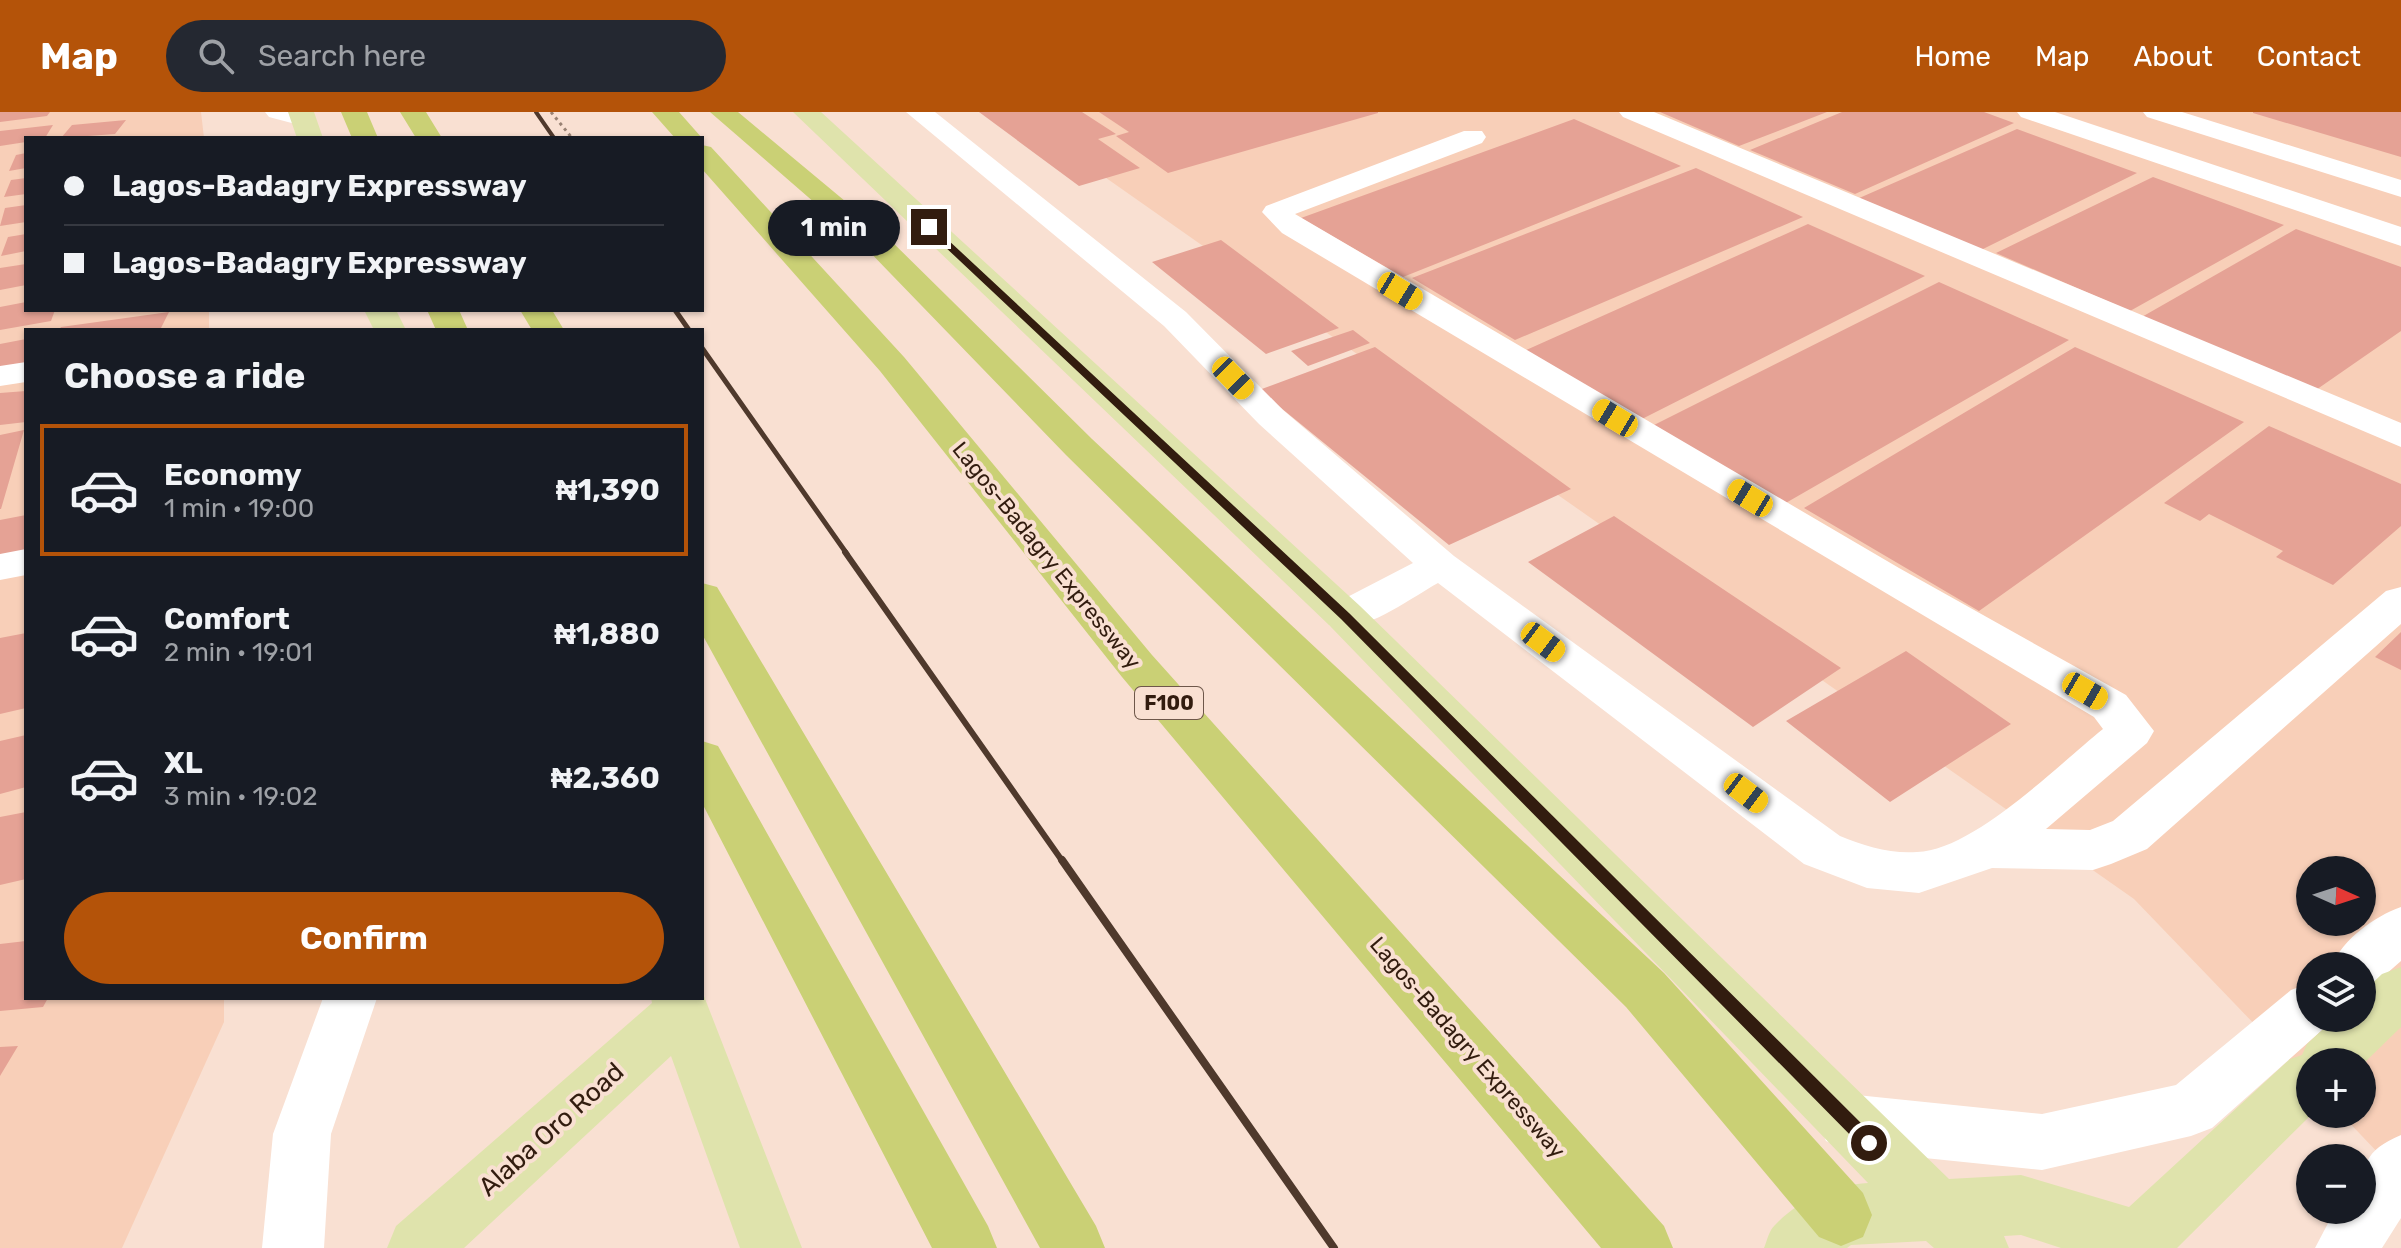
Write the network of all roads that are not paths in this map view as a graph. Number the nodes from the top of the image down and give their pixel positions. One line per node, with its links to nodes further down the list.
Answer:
1 (354, 112): 10 (highway)
2 (413, 112): 11 (highway)
3 (665, 112): 12 (highway)
4 (723, 112): 38 (highway)
5 (806, 112): 25 (main road)
6 (919, 112): 21 (street)
7 (1632, 112): 19 (street)
8 (2030, 112): 16 (street)
9 (2156, 112): 15 (street)
10 (364, 136)
11 (428, 136)
12 (687, 136)
13 (1473, 137): 27 (street)
14 (704, 155): 45 (highway, Lagos-Badagry Expressway / F100)
15 (2401, 189)
16 (2401, 237)
17 (24, 372): 18 (street)
18 (0, 376)
19 (2401, 436)
20 (24, 562): 22 (street)
21 (1440, 565): 25 (street); 27 (street)
22 (0, 567)
23 (704, 600): 44 (highway)
24 (2401, 601): 27 (street)
25 (1345, 616): 36 (main road)
26 (704, 762): 43 (highway)
27 (1991, 848)
28 (2401, 929): 29 (street)
29 (2374, 952)
30 (2401, 991): 34 (main road)
31 (349, 1000): 40 (street)
32 (681, 1004): 41 (main road, Alaba Oro Road); 42 (main road)
33 (2296, 1019): 36 (street)
34 (2342, 1048)
35 (2296, 1092): 39 (main road)
36 (1847, 1122): 46 (main road)
37 (2401, 1164): 47 (street)
38 (1818, 1231): 39 (main road)
39 (2142, 1244)
40 (293, 1248)
41 (418, 1248)
42 (771, 1248)
43 (966, 1248)
44 (1074, 1248)
45 (1642, 1248)
46 (1978, 1248)
47 (2346, 1248)

